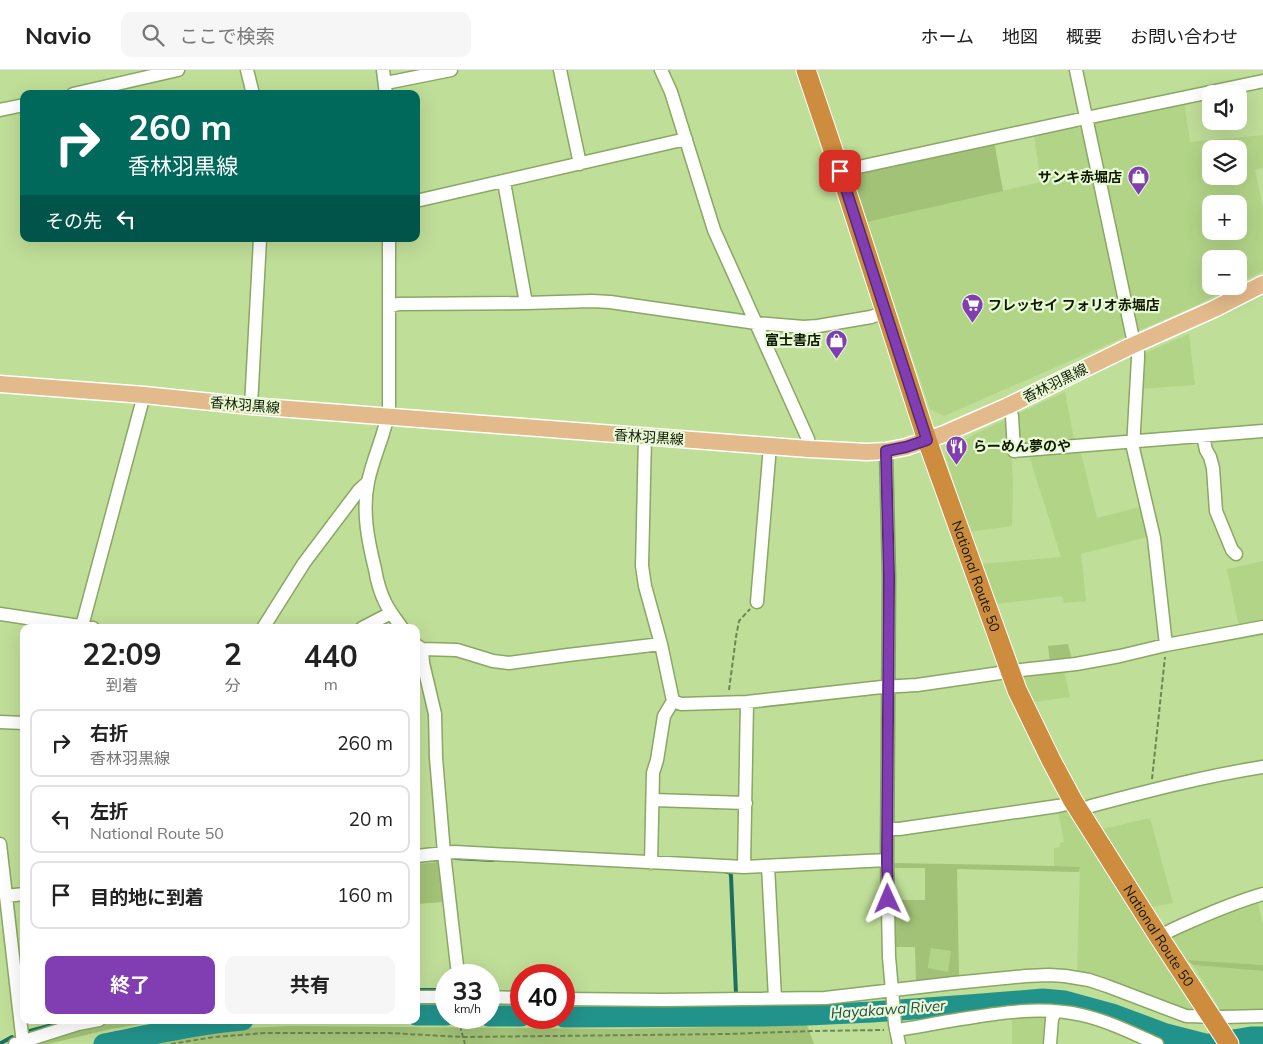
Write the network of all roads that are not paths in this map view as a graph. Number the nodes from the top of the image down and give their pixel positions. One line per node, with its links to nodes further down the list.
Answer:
1 (178, 70): 10 (street)
2 (247, 70): 11 (street)
3 (451, 70): 9 (street)
4 (560, 70): 16 (street)
5 (661, 70): 15 (street)
6 (806, 70): 17 (highway, National Route 50)
7 (1076, 70): 14 (street)
8 (1263, 81): 14 (street)
9 (385, 82)
10 (90, 90)
11 (252, 90)
12 (20, 106): 13 (street)
13 (0, 110)
14 (1086, 118): 17 (street); 27 (street)
15 (686, 139): 16 (street); 26 (street)
16 (580, 164): 18 (street)
17 (840, 171): 25 (highway, National Route 50)
18 (504, 182): 19 (street); 23 (street)
19 (420, 201)
20 (260, 242): 30 (street)
21 (389, 242): 24 (street)
22 (1263, 284): 27 (main road, 香林羽黒線)
23 (526, 303): 24 (street); 26 (street)
24 (389, 306): 32 (street)
25 (886, 312): 26 (street); 36 (highway, National Route 50)
26 (756, 323): 39 (street)
27 (1135, 345): 31 (main road, 香林羽黒線); 37 (street)
28 (0, 384): 29 (main road, 香林羽黒線)
29 (144, 395): 30 (main road, 香林羽黒線); 47 (street)
30 (251, 406): 32 (main road, 香林羽黒線)
31 (1008, 406): 36 (main road, 香林羽黒線); 37 (street)
32 (388, 416): 35 (main road, 香林羽黒線); 41 (street)
33 (1263, 431): 34 (street)
34 (1204, 436): 37 (street); 42 (street)
35 (645, 437): 38 (main road, 香林羽黒線); 52 (street)
36 (927, 440): 40 (main road, 香林羽黒線); 56 (highway, National Route 50)
37 (1133, 442): 54 (street)
38 (770, 446): 39 (main road, 香林羽黒線); 43 (street)
39 (809, 449): 40 (main road, 香林羽黒線)
40 (886, 451): 57 (street)
41 (368, 482): 44 (street); 48 (street)
42 (1236, 554)
43 (757, 602)
44 (391, 612): 49 (street); 50 (street)
45 (0, 614): 46 (street)
46 (68, 624)
47 (89, 624)
48 (266, 624)
49 (369, 624)
50 (399, 624)
51 (1263, 627): 54 (street)
52 (661, 644): 53 (street); 58 (street)
53 (420, 647)
54 (1166, 648): 56 (street)
55 (420, 651): 68 (street)
56 (1010, 672): 57 (street); 65 (highway, National Route 50)
57 (888, 687): 59 (street); 66 (street)
58 (673, 701): 59 (street); 63 (street)
59 (748, 702): 64 (street)
60 (0, 722): 61 (street)
61 (20, 722)
62 (1263, 767): 65 (street)
63 (653, 800): 64 (street); 71 (street)
64 (746, 802): 73 (street)
65 (1076, 806): 66 (street); 77 (highway, National Route 50)
66 (888, 828): 70 (street)
67 (0, 844): 76 (street)
68 (444, 853): 69 (street); 71 (street); 78 (street)
69 (420, 856)
70 (887, 860): 72 (street); 79 (street)
71 (651, 863): 73 (street)
72 (768, 866): 73 (street); 82 (street)
73 (744, 868)
74 (20, 894): 76 (street)
75 (1263, 894): 77 (street)
76 (6, 896): 89 (street)
77 (1159, 937): 86 (highway, National Route 50)
78 (457, 964)
79 (892, 993): 82 (street); 86 (street); 88 (street)
80 (420, 997): 81 (street)
81 (435, 997)
82 (776, 998): 83 (street)
83 (575, 999)
84 (1055, 1012): 88 (street); 91 (street); 92 (street)
85 (1263, 1016): 86 (street)
86 (1213, 1019): 93 (highway, National Route 50)
87 (78, 1024): 89 (street)
88 (896, 1027): 90 (street)
89 (20, 1043)
90 (899, 1044)
91 (1050, 1044)
92 (1157, 1044)
93 (1230, 1044)

